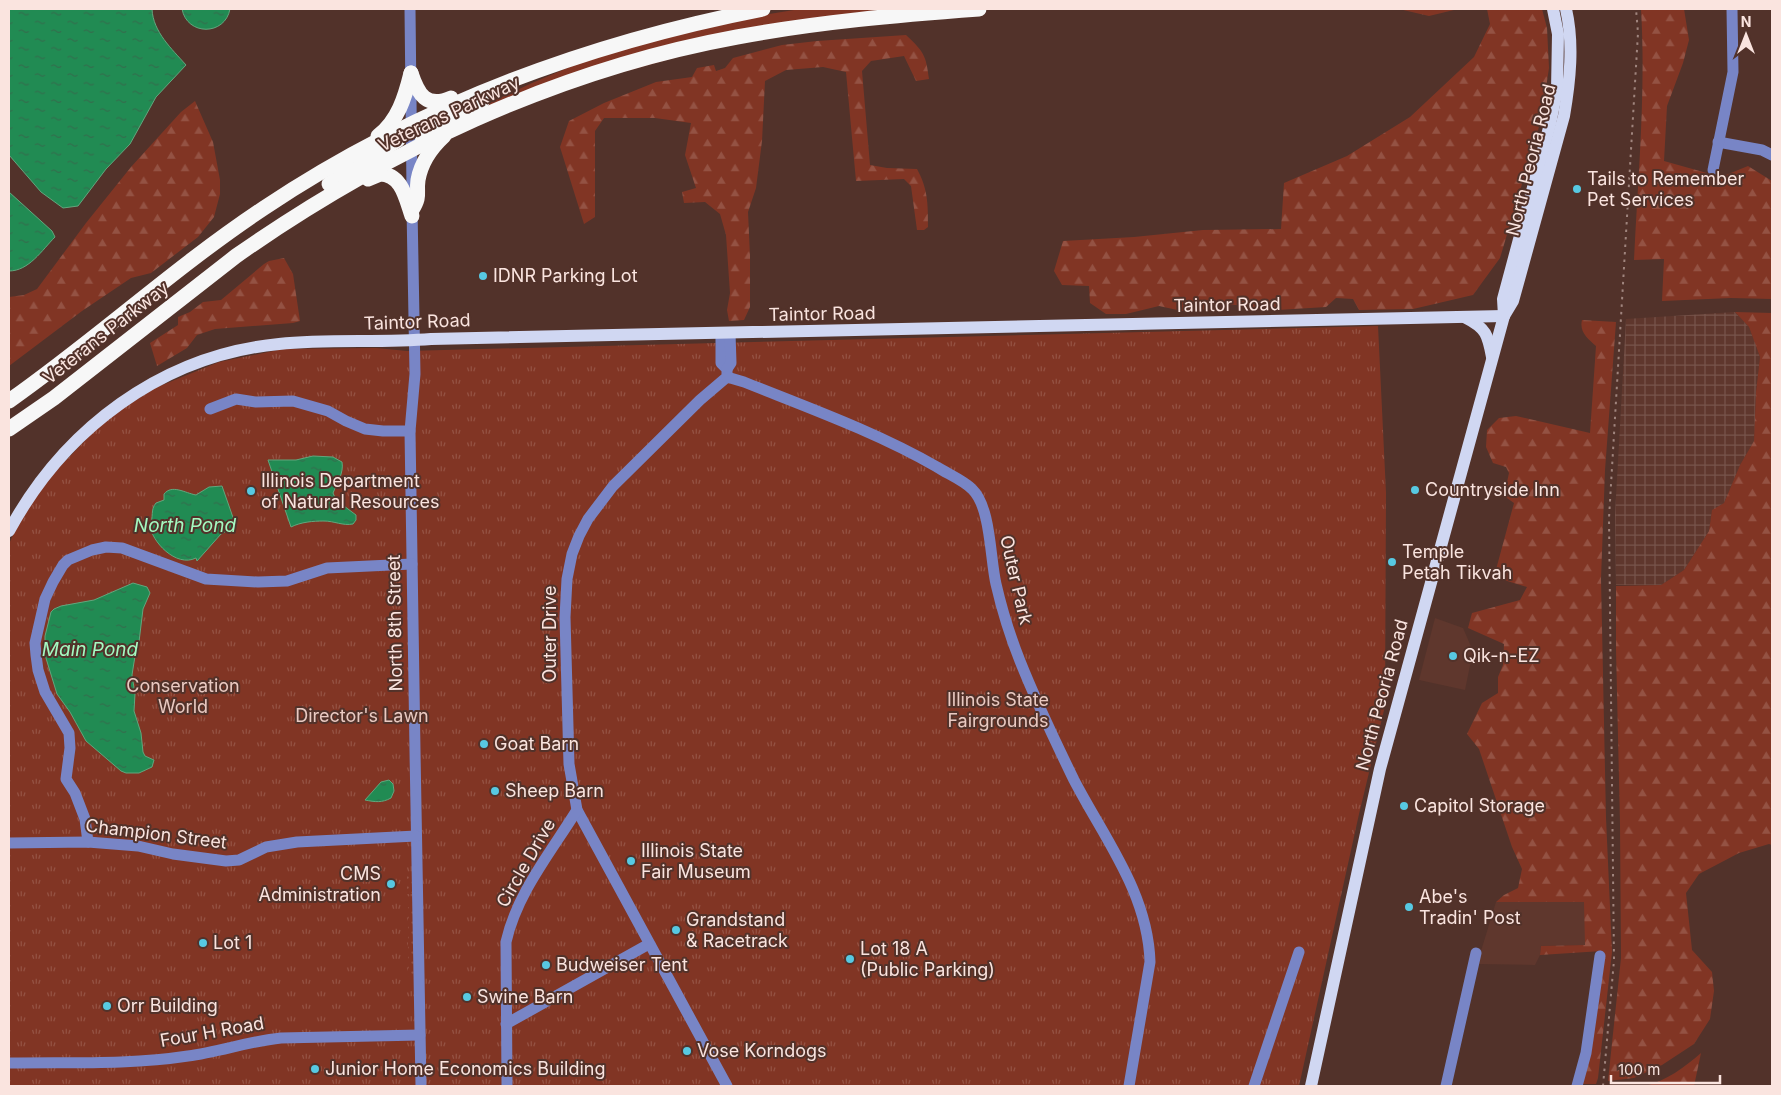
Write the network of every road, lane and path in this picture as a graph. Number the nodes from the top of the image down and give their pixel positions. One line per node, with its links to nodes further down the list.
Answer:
1 (410, 9): 8 (street, North 8th Street)
2 (763, 9): 7 (highway, Veterans Parkway)
3 (979, 9): 10 (highway, Veterans Parkway)
4 (1553, 9): 19 (main road, North Peoria Road)
5 (1566, 9): 19 (main road, North Peoria Road)
6 (1732, 9): 11 (street)
7 (542, 68): 8 (highway); 9 (highway, Veterans Parkway); 12 (highway)
8 (411, 73): 9 (street, North 8th Street); 13 (highway)
9 (412, 123): 12 (street, North 8th Street); 13 (highway, Veterans Parkway); 18 (highway)
10 (452, 129): 12 (highway, Veterans Parkway); 16 (highway)
11 (1718, 142): 14 (street); 15 (street)
12 (412, 149): 16 (street, North 8th Street); 17 (highway, Veterans Parkway)
13 (356, 153): 25 (highway, Veterans Parkway)
14 (1772, 155)
15 (1713, 170)
16 (412, 213): 17 (highway); 22 (street, North 8th Street)
17 (287, 220): 18 (highway, Veterans Parkway)
18 (267, 234): 27 (highway, Veterans Parkway)
19 (1504, 316): 20 (main road, Taintor Road); 23 (main road, North Peoria Road)
20 (1466, 318): 21 (main road, Taintor Road); 23 (main road)
21 (725, 333): 22 (main road, Taintor Road); 24 (street)
22 (415, 340): 28 (street, North 8th Street); 29 (main road, Taintor Road)
23 (1492, 360): 47 (main road, North Peoria Road)
24 (727, 373): 31 (street, Outer Drive); 45 (street, Outer Park)
25 (9, 401)
26 (210, 409): 28 (street)
27 (9, 429)
28 (410, 431): 30 (street, North 8th Street)
29 (9, 531)
30 (412, 564): 32 (street, North 8th Street); 33 (street)
31 (577, 810): 35 (street, Outer Drive); 39 (street, Circle Drive)
32 (416, 836): 33 (street, Champion Street); 40 (street, North 8th Street)
33 (88, 842): 34 (street, Champion Street)
34 (9, 843)
35 (649, 944): 39 (street); 44 (street, Outer Drive)
36 (1299, 952): 46 (street)
37 (1476, 953): 48 (street)
38 (1600, 956): 49 (street)
39 (506, 1024): 43 (street, Circle Drive)
40 (420, 1034): 41 (street, Four H Road); 42 (street, North 8th Street)
41 (9, 1063)
42 (421, 1086)
43 (507, 1086)
44 (727, 1086)
45 (1129, 1086)
46 (1254, 1086)
47 (1311, 1086)
48 (1446, 1086)
49 (1577, 1086)

